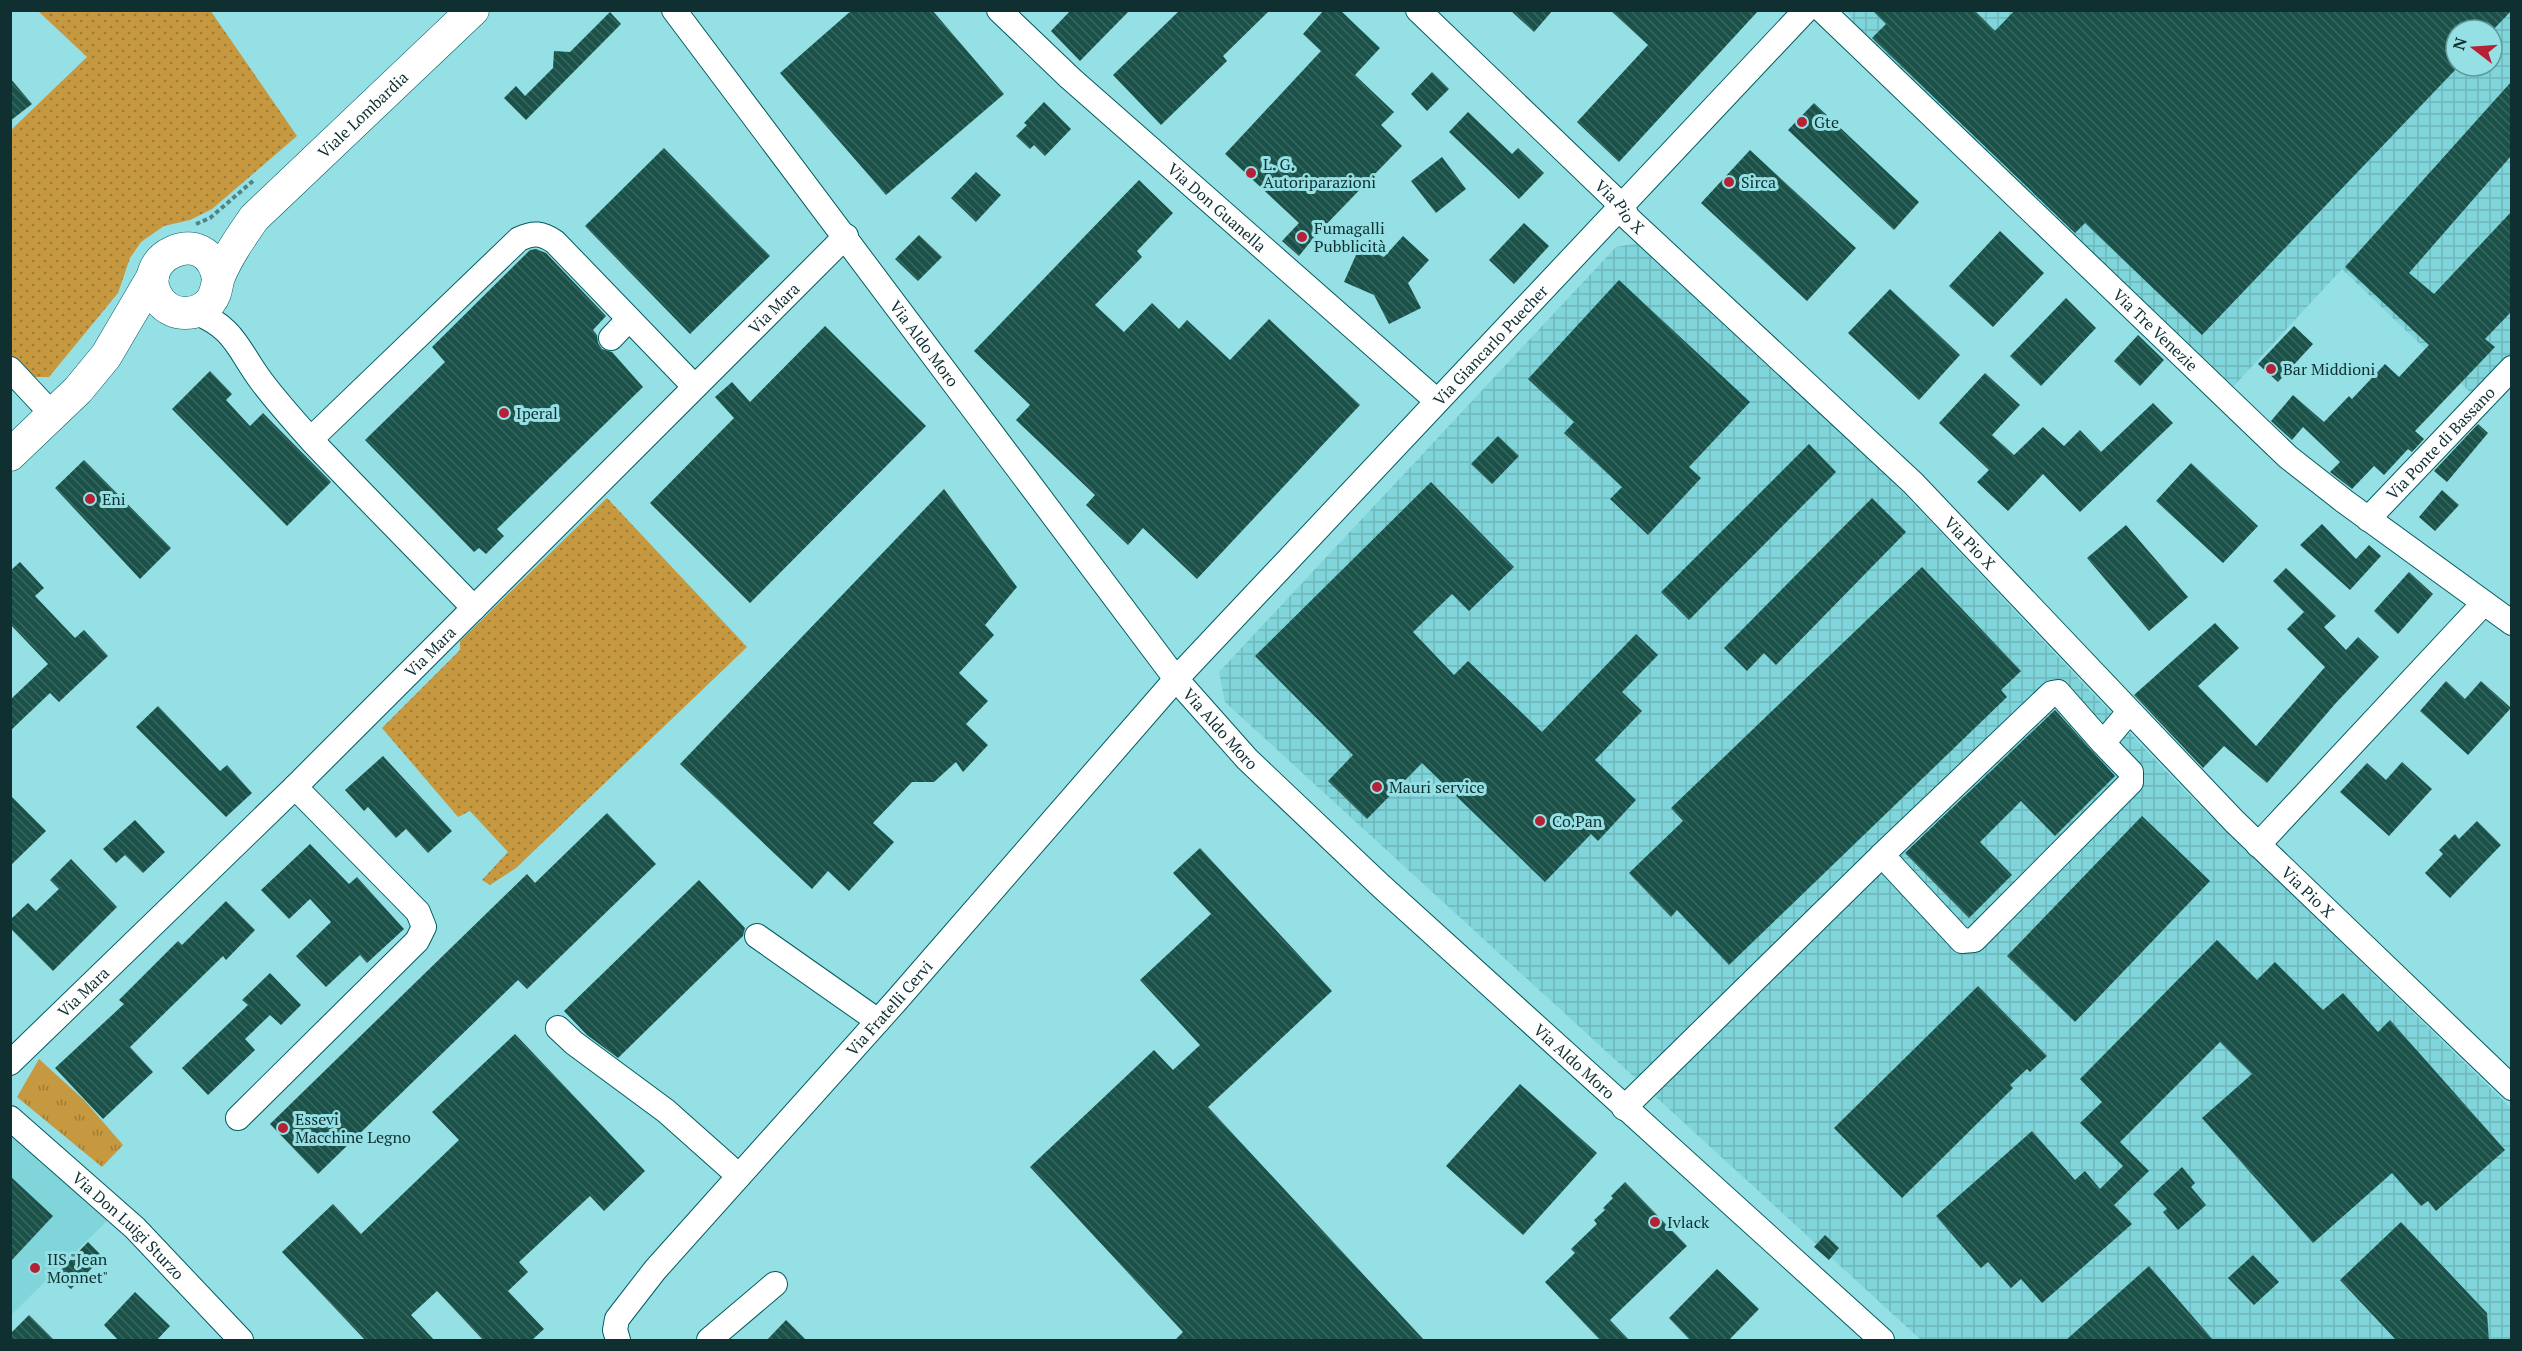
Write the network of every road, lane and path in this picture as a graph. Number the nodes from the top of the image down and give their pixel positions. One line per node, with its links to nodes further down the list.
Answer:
1 (473, 10): 8 (main road, Viale Lombardia)
2 (999, 10): 21 (street, Via Don Guanella)
3 (1418, 10): 7 (street, Via Pio X)
4 (673, 11): 9 (street, Via Aldo Moro)
5 (1820, 12): 7 (street, Via Giancarlo Puecher); 25 (street, Via Tre Venezie)
6 (262, 174): 10 (path)
7 (1621, 205): 21 (street, Via Giancarlo Puecher); 30 (street, Via Pio X)
8 (254, 218): 10 (main road); 12 (main road)
9 (846, 236): 20 (street, Via Mara); 29 (street, Via Aldo Moro)
10 (192, 238): 11 (main road); 12 (main road)
11 (153, 276): 13 (main road); 17 (main road)
12 (217, 285): 13 (main road); 16 (street)
13 (184, 312): 16 (street); 17 (main road)
14 (629, 319): 15 (street); 20 (street); 23 (street)
15 (612, 338)
16 (239, 344): 23 (street)
17 (106, 356): 22 (main road)
18 (2511, 368): 25 (street, Via Ponte di Bassano)
19 (10, 369): 22 (street)
20 (694, 386): 27 (street, Via Mara)
21 (1437, 401): 29 (street, Via Giancarlo Puecher)
22 (52, 414): 24 (main road)
23 (311, 439): 27 (street)
24 (10, 455)
25 (2368, 519): 26 (street, Via Tre Venezie)
26 (2484, 603): 28 (street, Via Tre Venezie); 33 (street)
27 (474, 608): 32 (street, Via Mara)
28 (2511, 623)
29 (1176, 679): 36 (street, Via Fratelli Cervi); 40 (street, Via Aldo Moro)
30 (2129, 712): 31 (street); 33 (street, Via Pio X)
31 (2103, 743): 34 (street); 34 (street)
32 (295, 787): 38 (street, Via Mara); 42 (street)
33 (2258, 846): 39 (street, Via Pio X)
34 (1882, 855): 40 (street)
35 (757, 936): 36 (street)
36 (878, 1021): 43 (street, Via Fratelli Cervi)
37 (558, 1028): 43 (street)
38 (10, 1064)
39 (2511, 1088)
40 (1624, 1108): 48 (street, Via Aldo Moro)
41 (10, 1118): 45 (street, Via Don Luigi Sturzo)
42 (238, 1118)
43 (739, 1176): 46 (street, Via Fratelli Cervi)
44 (775, 1284): 47 (street)
45 (227, 1336)
46 (618, 1341)
47 (709, 1341)
48 (1882, 1341)

